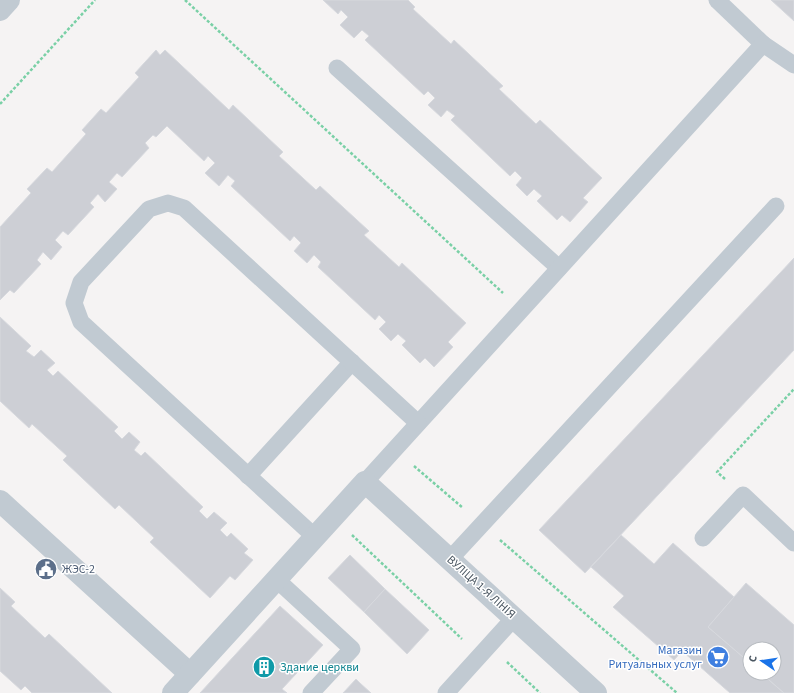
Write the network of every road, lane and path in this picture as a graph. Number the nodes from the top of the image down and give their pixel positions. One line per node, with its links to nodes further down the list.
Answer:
1 (9, 0): 5 (street)
2 (95, 0): 9 (path)
3 (185, 0): 12 (path)
4 (717, 0): 6 (lane)
5 (0, 10)
6 (763, 44): 7 (lane); 11 (lane)
7 (794, 65)
8 (337, 68): 11 (lane)
9 (0, 104)
10 (776, 206): 22 (lane)
11 (559, 268): 12 (lane)
12 (521, 310): 15 (lane)
13 (352, 362): 15 (lane); 17 (lane); 17 (lane)
14 (794, 389): 19 (path)
15 (418, 423): 16 (lane)
16 (394, 449): 18 (lane); 22 (path)
17 (248, 476): 23 (lane)
18 (365, 482): 21 (street); 26 (street, ВУЛІЦА 1-Я ЛІНІЯ)
19 (743, 495): 24 (lane); 25 (lane)
20 (0, 501): 30 (street)
21 (333, 517): 23 (street); 29 (path)
22 (481, 524): 26 (lane); 36 (path)
23 (315, 537): 27 (street)
24 (703, 538)
25 (794, 543)
26 (450, 559): 28 (street, ВУЛІЦА 1-Я ЛІНІЯ)
27 (276, 579): 30 (street); 32 (lane)
28 (514, 618): 29 (lane); 35 (street, ВУЛІЦА 1-Я ЛІНІЯ)
29 (485, 651): 33 (lane); 34 (path)
30 (190, 674): 31 (street)
31 (173, 693)
32 (311, 693)
33 (446, 693)
34 (540, 693)
35 (596, 693)
36 (677, 693)

